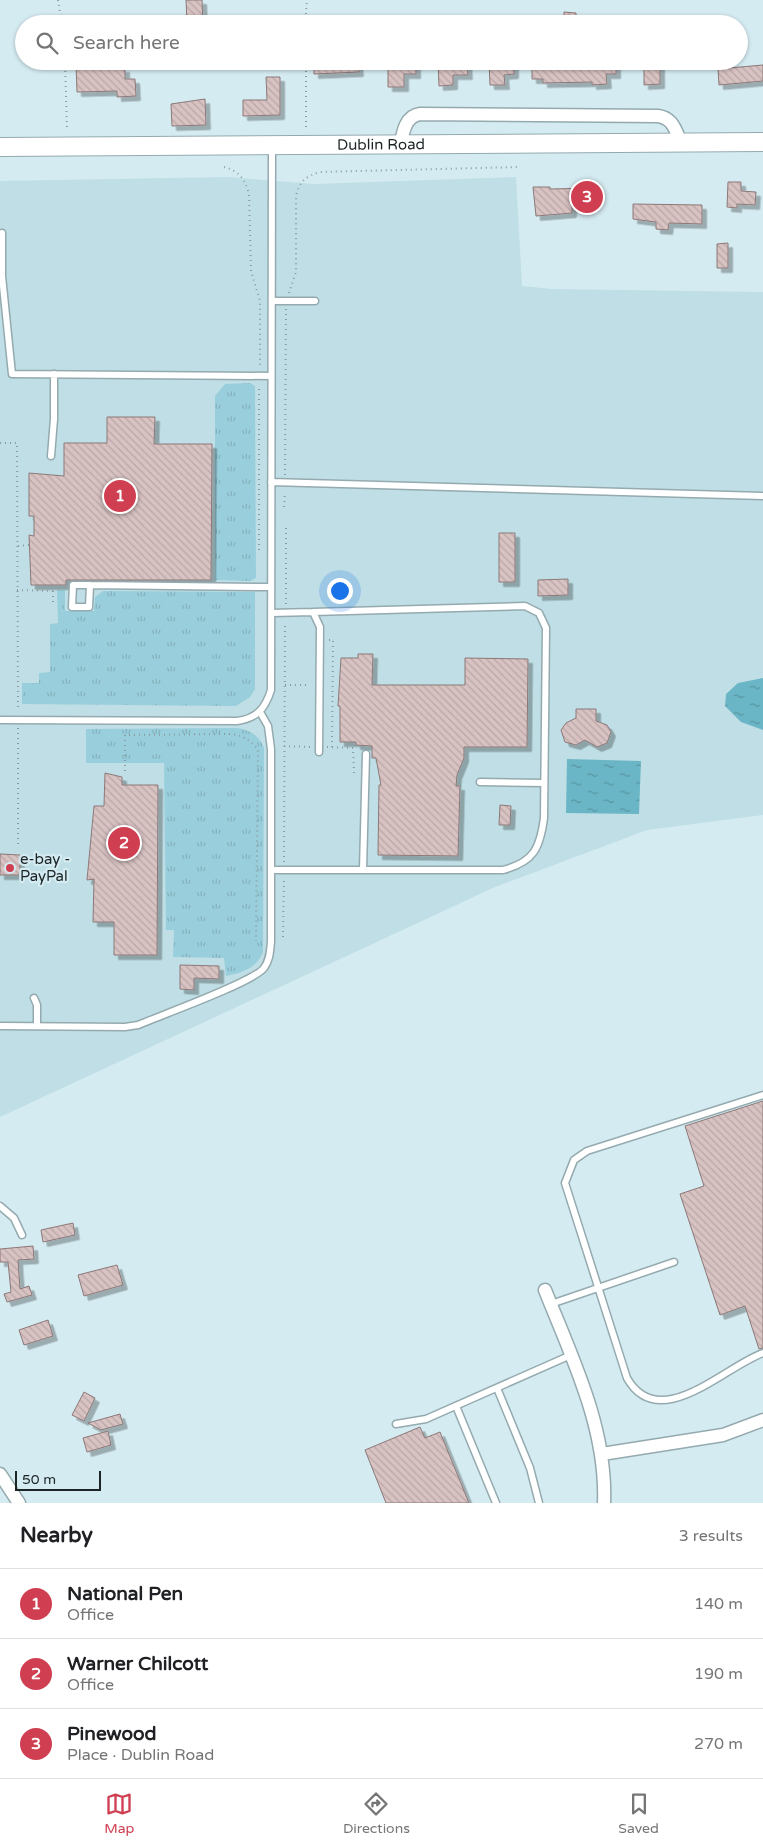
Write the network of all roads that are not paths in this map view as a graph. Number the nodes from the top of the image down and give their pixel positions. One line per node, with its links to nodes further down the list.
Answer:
1 (681, 142): 2 (main road, Dublin Road); 3 (main road, Dublin Road); 3 (street)
2 (763, 142)
3 (401, 143): 4 (main road, Dublin Road)
4 (272, 144): 5 (main road, Dublin Road); 7 (lane)
5 (0, 147)
6 (2, 233): 9 (lane)
7 (272, 301): 8 (lane); 10 (lane)
8 (315, 301)
9 (54, 374): 10 (lane); 11 (lane)
10 (271, 376): 12 (lane)
11 (51, 456)
12 (271, 482): 13 (lane); 15 (lane)
13 (763, 496)
14 (90, 585): 14 (lane); 15 (lane)
15 (271, 587): 17 (lane)
16 (314, 612): 17 (lane); 20 (lane); 23 (lane)
17 (271, 614): 18 (lane)
18 (260, 712): 19 (lane); 24 (lane)
19 (0, 720)
20 (319, 750)
21 (366, 754): 25 (lane)
22 (480, 782): 23 (lane)
23 (544, 784): 25 (lane)
24 (271, 870): 25 (lane); 28 (lane)
25 (363, 870)
26 (34, 998): 28 (lane)
27 (0, 1026): 28 (lane)
28 (37, 1026)
29 (763, 1095): 33 (lane)
30 (0, 1206): 31 (lane)
31 (22, 1235)
32 (674, 1262): 33 (lane)
33 (596, 1287): 35 (lane); 36 (lane)
34 (546, 1290): 35 (street)
35 (551, 1304): 37 (street)
36 (763, 1353)
37 (571, 1355): 38 (lane); 42 (street)
38 (497, 1388): 39 (lane); 46 (lane)
39 (456, 1406): 41 (lane); 45 (lane)
40 (763, 1420): 42 (street)
41 (396, 1424)
42 (602, 1454): 47 (street)
43 (0, 1474): 44 (street)
44 (19, 1503)
45 (496, 1503)
46 (539, 1503)
47 (604, 1503)

